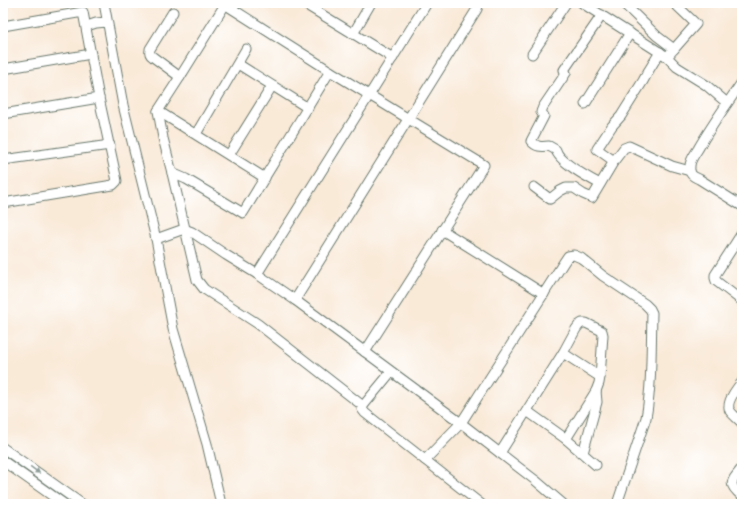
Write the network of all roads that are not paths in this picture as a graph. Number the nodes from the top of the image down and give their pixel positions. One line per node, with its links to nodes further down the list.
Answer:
1 (104, 3): 15 (street)
2 (225, 3): 28 (street); 29 (street)
3 (303, 3): 12 (street)
4 (371, 3): 19 (street)
5 (427, 3): 25 (street)
6 (479, 3): 39 (street)
7 (566, 3): 23 (street)
8 (582, 3): 13 (street)
9 (622, 3): 21 (street)
10 (674, 3): 21 (street)
11 (83, 7): 16 (street); 17 (street)
12 (317, 7): 19 (street)
13 (598, 9): 18 (street); 48 (street)
14 (173, 12): 29 (street)
15 (102, 22): 17 (street); 55 (street)
16 (3, 26)
17 (86, 26): 22 (street)
18 (630, 33): 24 (street); 35 (street)
19 (353, 34): 25 (street)
20 (246, 49): 26 (street)
21 (674, 50): 24 (street)
22 (91, 54): 27 (street); 33 (street)
23 (532, 54)
24 (663, 54): 34 (street); 44 (street)
25 (393, 58): 32 (street)
26 (238, 64): 31 (street); 40 (street)
27 (3, 69)
28 (330, 71): 32 (street); 36 (street)
29 (180, 77): 37 (street)
30 (742, 82): 34 (street)
31 (272, 86): 36 (street); 42 (street)
32 (370, 95): 39 (street); 56 (street)
33 (99, 98): 38 (street); 41 (street)
34 (727, 103): 45 (street)
35 (585, 104)
36 (308, 108): 47 (street)
37 (158, 111): 40 (street); 46 (street)
38 (3, 114)
39 (409, 118): 53 (street); 58 (street)
40 (196, 134): 42 (street)
41 (110, 145): 43 (street); 50 (street)
42 (230, 155): 47 (street)
43 (3, 160)
44 (614, 161): 45 (street); 48 (street)
45 (690, 171): 51 (street)
46 (172, 173): 47 (street); 52 (street)
47 (265, 178)
48 (600, 184): 49 (street)
49 (534, 187)
50 (3, 203)
51 (742, 206)
52 (184, 229): 55 (street); 56 (street); 66 (street)
53 (442, 230): 57 (street); 60 (street)
54 (742, 233): 59 (street)
55 (156, 238): 81 (street)
56 (257, 274): 58 (street)
57 (544, 294): 68 (street); 84 (street)
58 (295, 300): 60 (street)
59 (742, 301)
60 (365, 352): 62 (street)
61 (563, 353): 63 (street); 63 (street); 67 (street)
62 (390, 372): 66 (street); 68 (street)
63 (600, 377): 65 (street)
64 (742, 382): 69 (street)
65 (596, 391): 70 (street); 73 (street)
66 (363, 406): 74 (street)
67 (527, 411): 70 (street); 72 (street)
68 (461, 423): 72 (street); 74 (street)
69 (742, 423)
70 (566, 439): 73 (street)
71 (3, 448): 80 (street, one-way to 80)
72 (500, 453): 83 (street)
73 (583, 453): 76 (street)
74 (425, 460): 82 (street)
75 (3, 462): 79 (street)
76 (596, 465)
77 (742, 468): 78 (street)
78 (742, 496)
79 (64, 504)
80 (82, 504)
81 (221, 504)
82 (481, 504)
83 (563, 504)
84 (617, 504)

